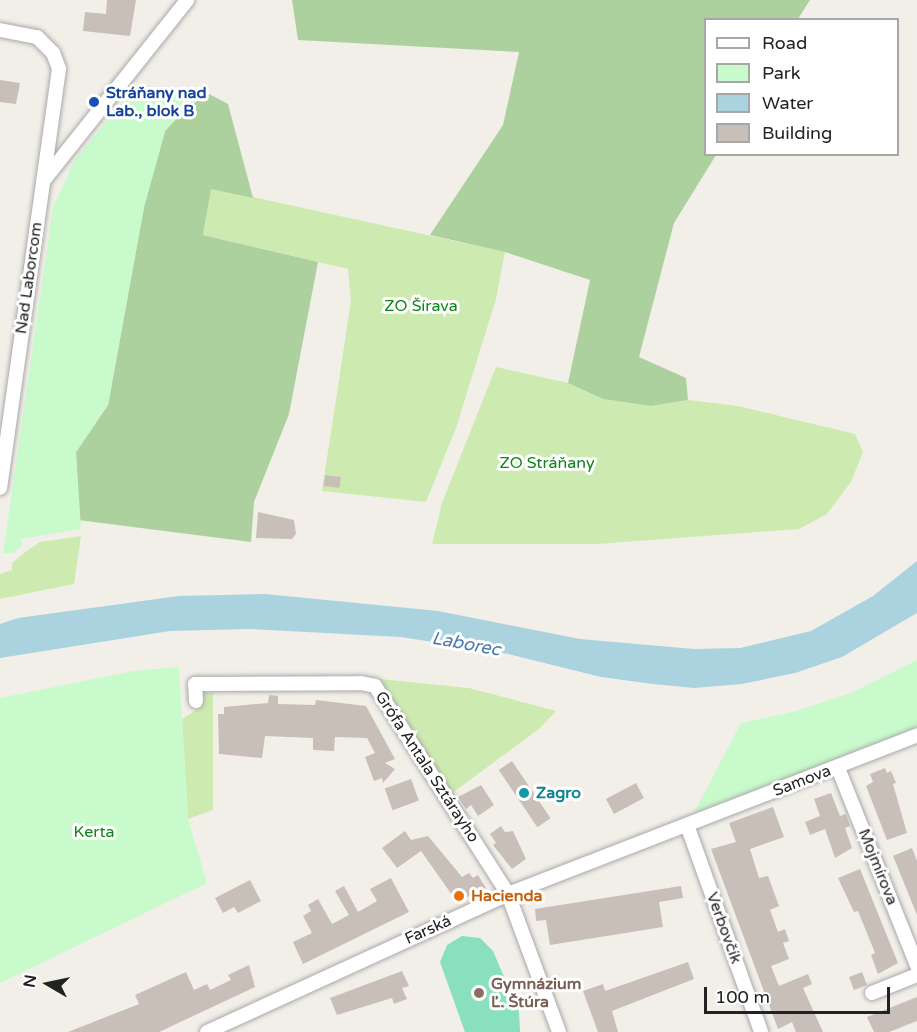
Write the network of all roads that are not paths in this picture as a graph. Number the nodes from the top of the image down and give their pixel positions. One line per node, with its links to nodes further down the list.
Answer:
1 (187, 0): 3 (street)
2 (0, 30): 3 (street, Nad Laborcom)
3 (43, 182): 4 (street, Nad Laborcom)
4 (0, 488)
5 (195, 701): 9 (street, Grófa Antala Sztárayho)
6 (917, 735): 7 (street, Samova)
7 (838, 768): 8 (street, Samova); 10 (street, Mojmírova)
8 (687, 825): 9 (street, Farská); 15 (street, Verbovčík)
9 (508, 894): 13 (street, Farská); 14 (street)
10 (917, 966)
11 (917, 975): 12 (street)
12 (872, 993)
13 (207, 1032)
14 (559, 1032)
15 (761, 1032)

